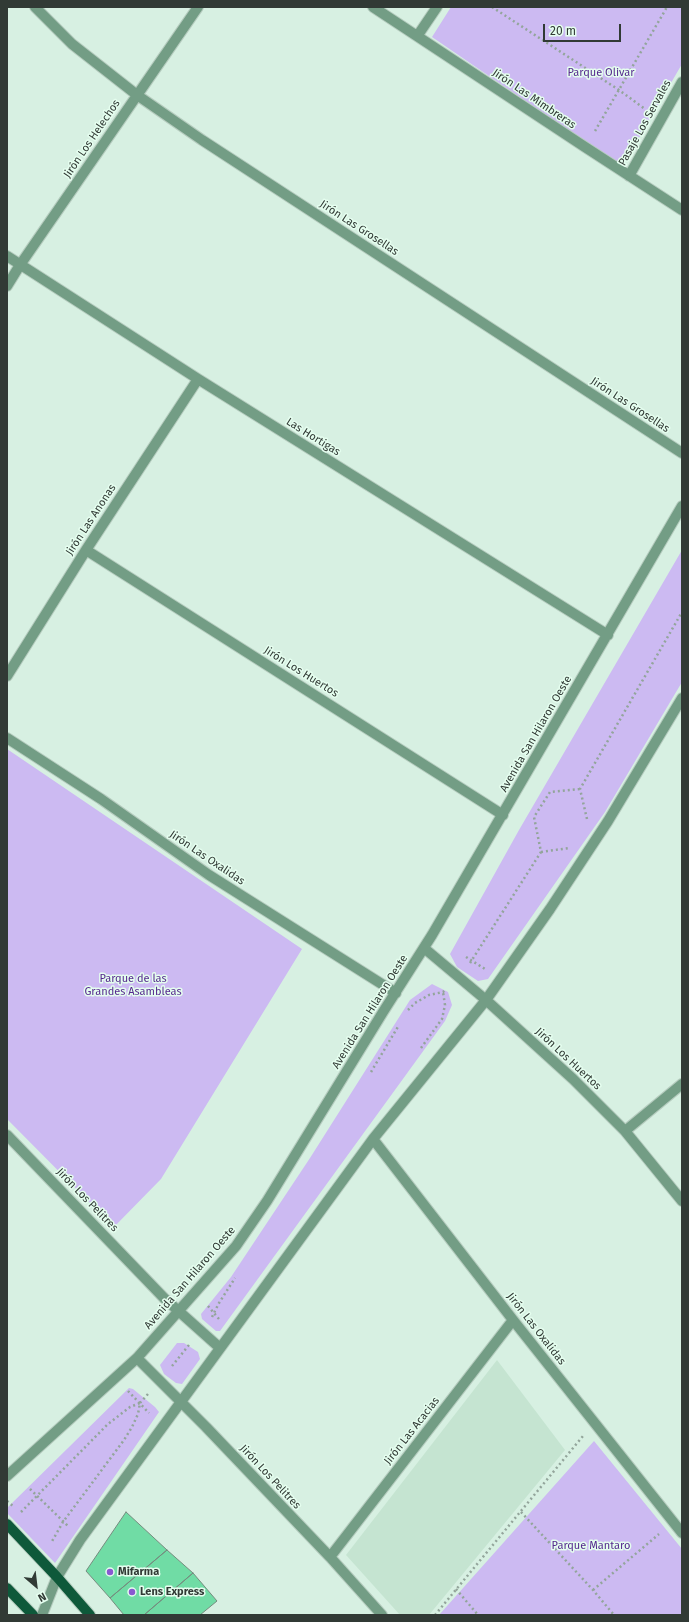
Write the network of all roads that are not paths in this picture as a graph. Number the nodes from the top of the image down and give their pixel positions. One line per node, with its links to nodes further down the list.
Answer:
1 (35, 7): 7 (street, Jirón Las Grosellas)
2 (198, 7): 7 (street, Jirón Los Helechos)
3 (373, 7): 5 (street, Jirón Las Mimbreras)
4 (437, 7): 5 (street)
5 (418, 35): 8 (street, Jirón Las Mimbreras)
6 (682, 82): 8 (street, Pasaje Los Servales)
7 (137, 95): 11 (street, Jirón Los Helechos); 14 (street, Jirón Las Grosellas)
8 (629, 176): 9 (street, Jirón Las Mimbreras)
9 (682, 210)
10 (7, 256): 11 (street, Las Hortigas)
11 (20, 265): 12 (street, Jirón Los Helechos); 13 (street, Las Hortigas)
12 (7, 286)
13 (198, 379): 16 (street, Jirón Las Anonas); 17 (street, Las Hortigas)
14 (682, 453)
15 (682, 506): 17 (street, Avenida San Hilaron Oeste)
16 (86, 550): 18 (street, Jirón Las Anonas); 21 (street, Jirón Los Huertos)
17 (608, 635): 21 (street, Avenida San Hilaron Oeste)
18 (7, 676)
19 (682, 698): 24 (street)
20 (7, 738): 23 (street, Jirón Las Oxalidas)
21 (503, 815): 22 (street, Avenida San Hilaron Oeste)
22 (424, 948): 23 (street, Avenida San Hilaron Oeste); 24 (street, Jirón Los Huertos)
23 (396, 993): 30 (street, Avenida San Hilaron Oeste)
24 (486, 1000): 26 (street, Jirón Los Huertos); 28 (street)
25 (682, 1084): 26 (street)
26 (625, 1131): 29 (street, Jirón Los Huertos)
27 (7, 1135): 30 (street, Jirón Los Pelitres)
28 (373, 1139): 31 (street, Jirón Las Oxalidas); 32 (street)
29 (682, 1201)
30 (178, 1312): 32 (street, Jirón Los Pelitres); 33 (street, Avenida San Hilaron Oeste)
31 (514, 1320): 37 (street, Jirón Las Oxalidas); 38 (street, Jirón Las Acacias)
32 (220, 1348): 34 (street)
33 (138, 1358): 34 (street, Jirón Los Pelitres); 35 (street, Avenida San Hilaron Oeste)
34 (181, 1402): 38 (street, Jirón Los Pelitres); 39 (street)
35 (7, 1476)
36 (7, 1524): 39 (main road)
37 (682, 1532)
38 (330, 1558): 44 (street, Jirón Los Pelitres)
39 (57, 1577): 42 (street); 43 (main road)
40 (7, 1588): 41 (main road)
41 (33, 1615)
42 (42, 1615)
43 (90, 1615)
44 (382, 1615)

